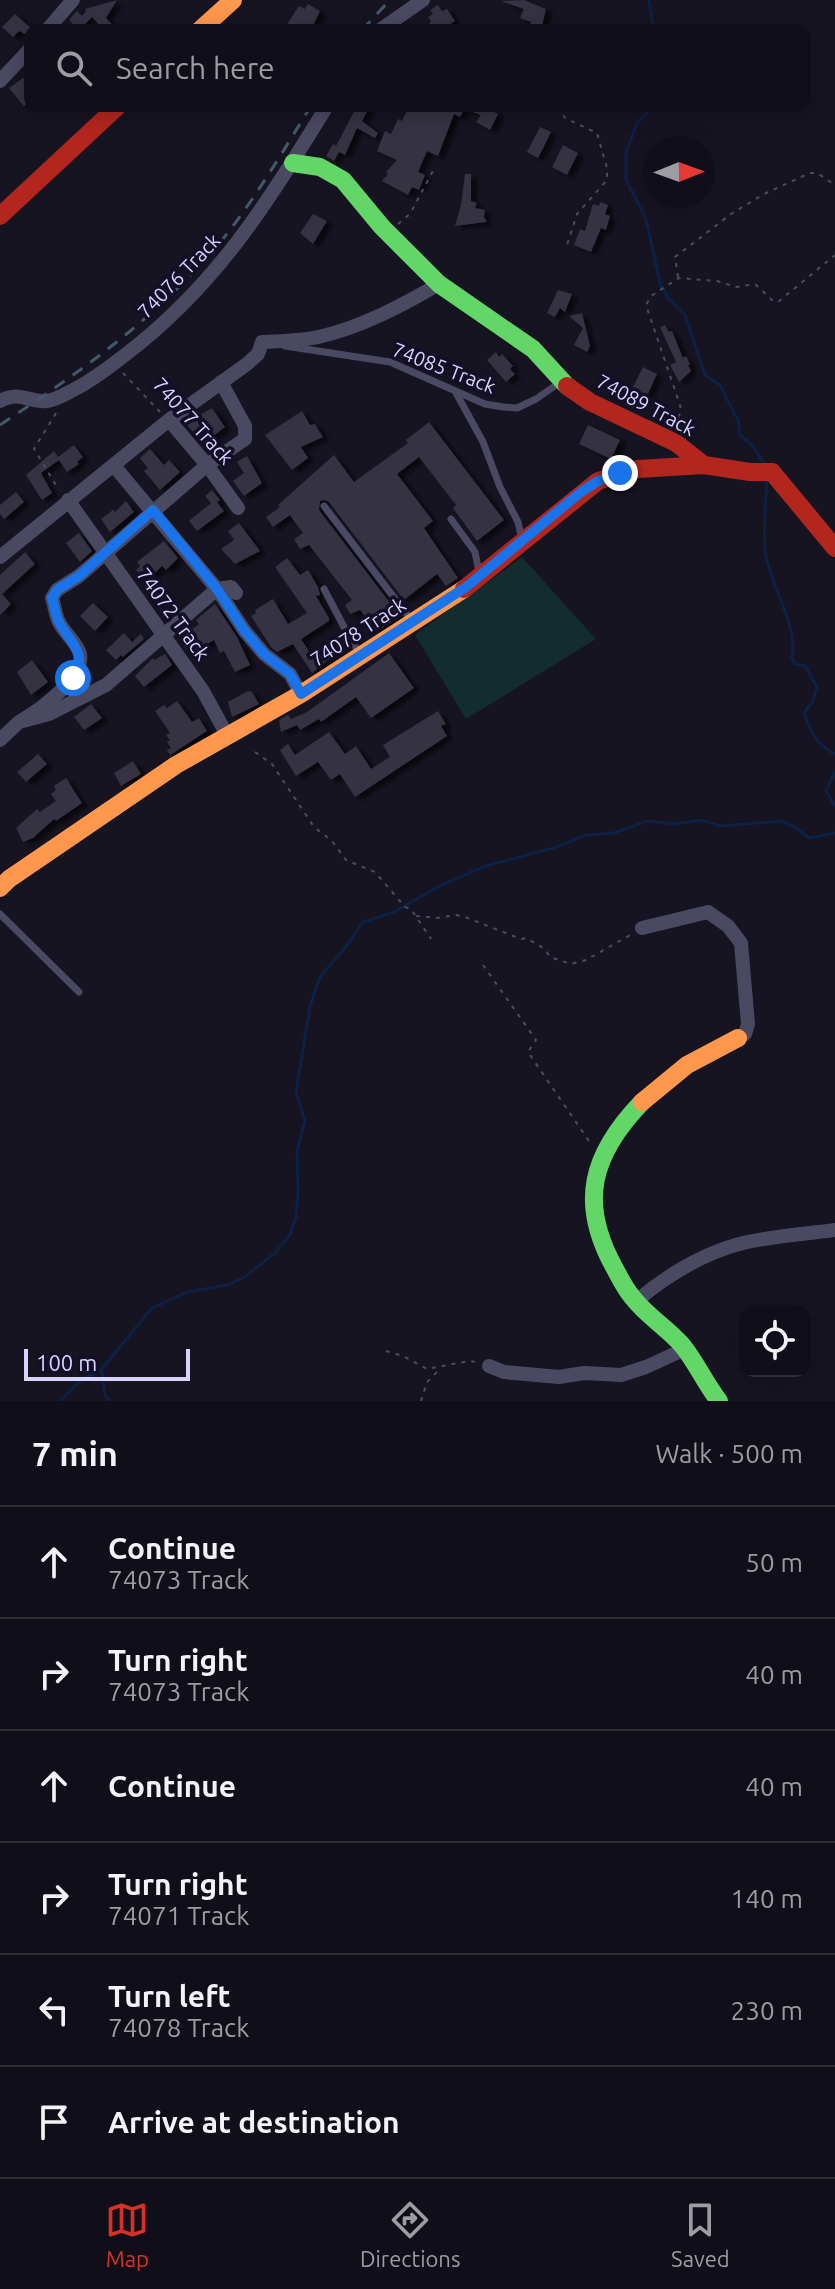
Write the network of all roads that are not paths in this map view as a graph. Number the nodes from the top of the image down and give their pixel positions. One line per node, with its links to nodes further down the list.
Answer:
1 (73, 0): 4 (street)
2 (233, 0): 5 (street)
3 (423, 0): 6 (street)
4 (52, 24)
5 (207, 24)
6 (389, 24)
7 (24, 55): 8 (street)
8 (0, 81)
9 (112, 112): 12 (street)
10 (323, 112): 11 (street, 74076 Track)
11 (293, 163): 13 (street, 74089 Track); 18 (street, 74076 Track)
12 (0, 216)
13 (439, 284): 14 (street); 16 (street, 74089 Track)
14 (262, 342): 15 (street); 17 (lane, 74085 Track)
15 (221, 382): 19 (street); 20 (street)
16 (561, 382): 17 (lane, 74085 Track); 21 (street, 74089 Track)
17 (454, 390): 28 (lane)
18 (3, 399)
19 (169, 420): 20 (street, 74077 Track); 22 (street)
20 (207, 465): 25 (street, 74077 Track); 26 (street)
21 (704, 465): 28 (street, 74078 Track); 29 (street, 74089 Track)
22 (115, 467): 23 (street); 26 (street)
23 (68, 500): 30 (street, 74072 Track); 31 (street)
24 (324, 506): 36 (lane)
25 (238, 508)
26 (153, 510): 30 (street); 33 (street)
27 (451, 519): 32 (lane)
28 (522, 542): 32 (street, 74078 Track)
29 (835, 548)
30 (104, 552): 37 (street, 74072 Track); 40 (street)
31 (0, 557)
32 (478, 577): 36 (street, 74078 Track)
33 (217, 589): 35 (street); 37 (street); 39 (street)
34 (324, 589): 38 (lane)
35 (236, 593)
36 (414, 622): 38 (street, 74078 Track)
37 (164, 633): 40 (street); 41 (street, 74072 Track)
38 (363, 656): 39 (street, 74078 Track)
39 (301, 694): 41 (street, 74078 Track)
40 (19, 722): 42 (street)
41 (227, 735): 43 (street, 74078 Track)
42 (0, 740)
43 (0, 888)
44 (0, 914): 46 (lane)
45 (642, 928): 47 (street)
46 (79, 992)
47 (738, 1038): 49 (street)
48 (835, 1230): 49 (street)
49 (635, 1302): 50 (street)
50 (685, 1349): 51 (street); 52 (street)
51 (489, 1366)
52 (719, 1401)

